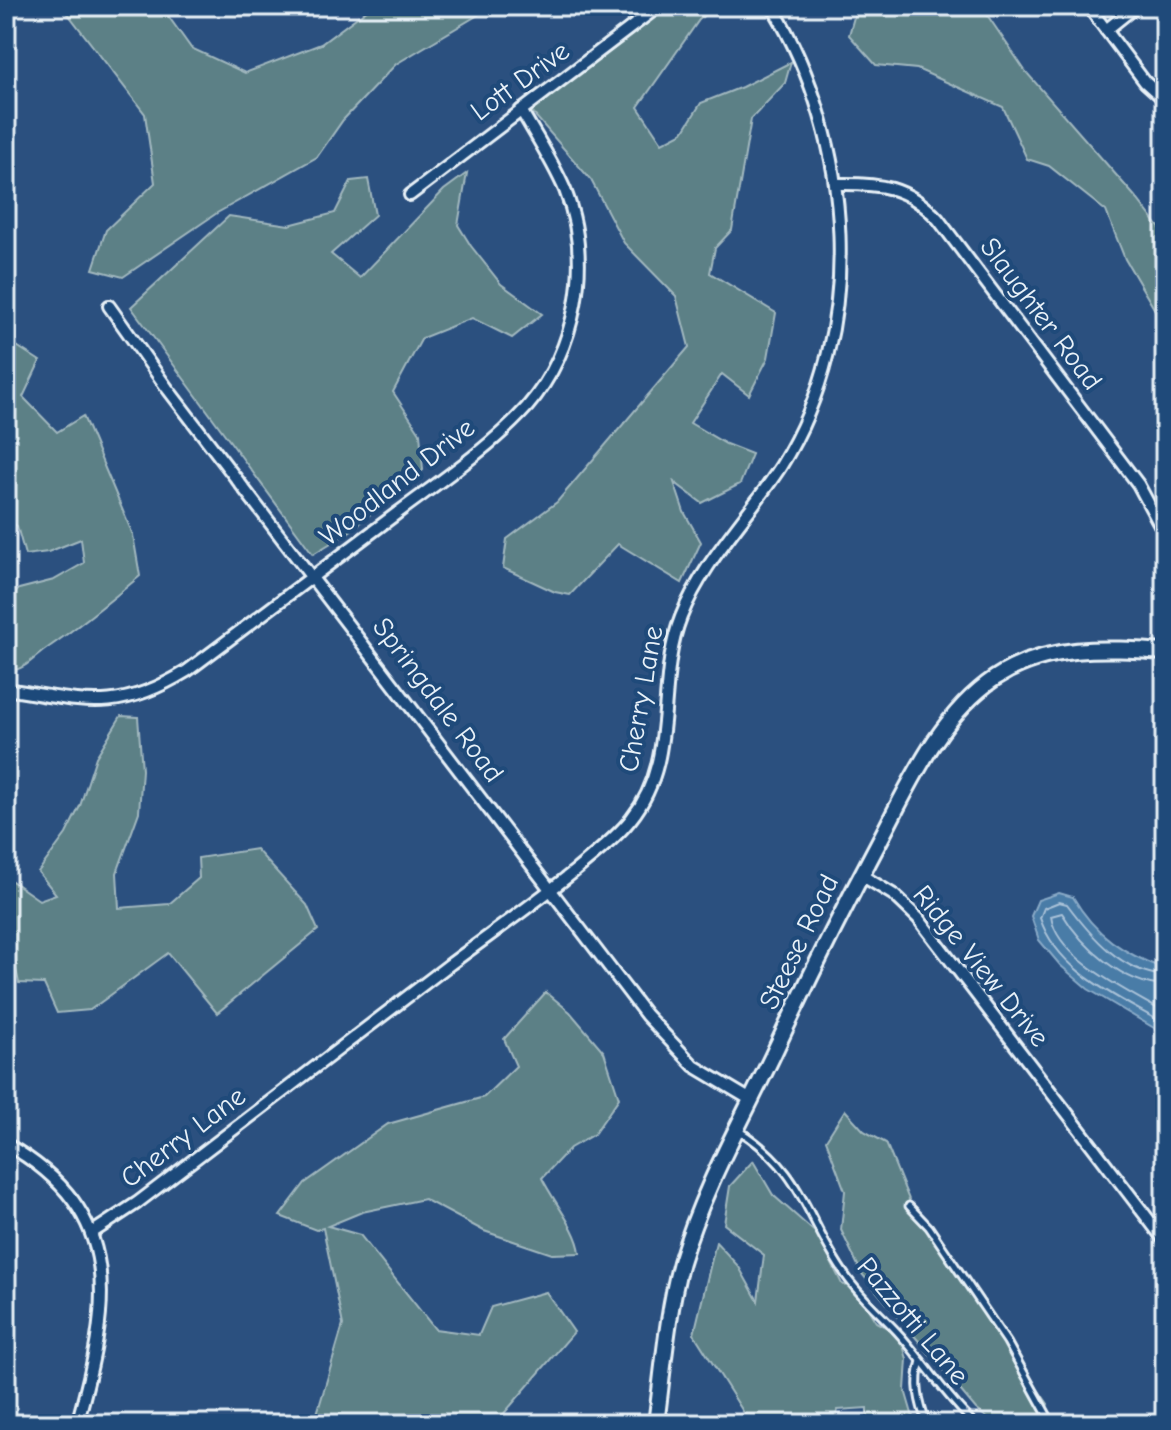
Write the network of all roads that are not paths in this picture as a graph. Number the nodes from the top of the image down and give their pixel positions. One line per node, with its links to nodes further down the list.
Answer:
1 (659, 6): 7 (street, Lott Drive)
2 (772, 6): 8 (street, Cherry Lane)
3 (1088, 6): 5 (street)
4 (1136, 6): 5 (street)
5 (1106, 30): 6 (street)
6 (1165, 100)
7 (521, 110): 9 (street, Lott Drive); 12 (street, Woodland Drive)
8 (836, 184): 11 (street, Slaughter Road); 16 (street, Cherry Lane)
9 (410, 195)
10 (109, 306): 12 (street, Springdale Road)
11 (1165, 534)
12 (313, 578): 14 (street, Woodland Drive); 16 (street, Springdale Road)
13 (1165, 652): 15 (street, Steese Road)
14 (6, 689)
15 (861, 875): 17 (street, Steese Road); 22 (street, Ridge View Drive)
16 (551, 890): 17 (street, Springdale Road); 21 (street, Cherry Lane)
17 (751, 1100): 18 (street, Steese Road)
18 (737, 1129): 23 (lane, Pazzotti Lane); 25 (street, Steese Road)
19 (6, 1144): 21 (street)
20 (909, 1206): 28 (lane, Pazzotti Lane)
21 (93, 1232): 24 (street)
22 (1165, 1241)
23 (921, 1361): 26 (lane); 27 (lane, Pazzotti Lane)
24 (77, 1424)
25 (656, 1424)
26 (927, 1424)
27 (975, 1424)
28 (1052, 1424)

